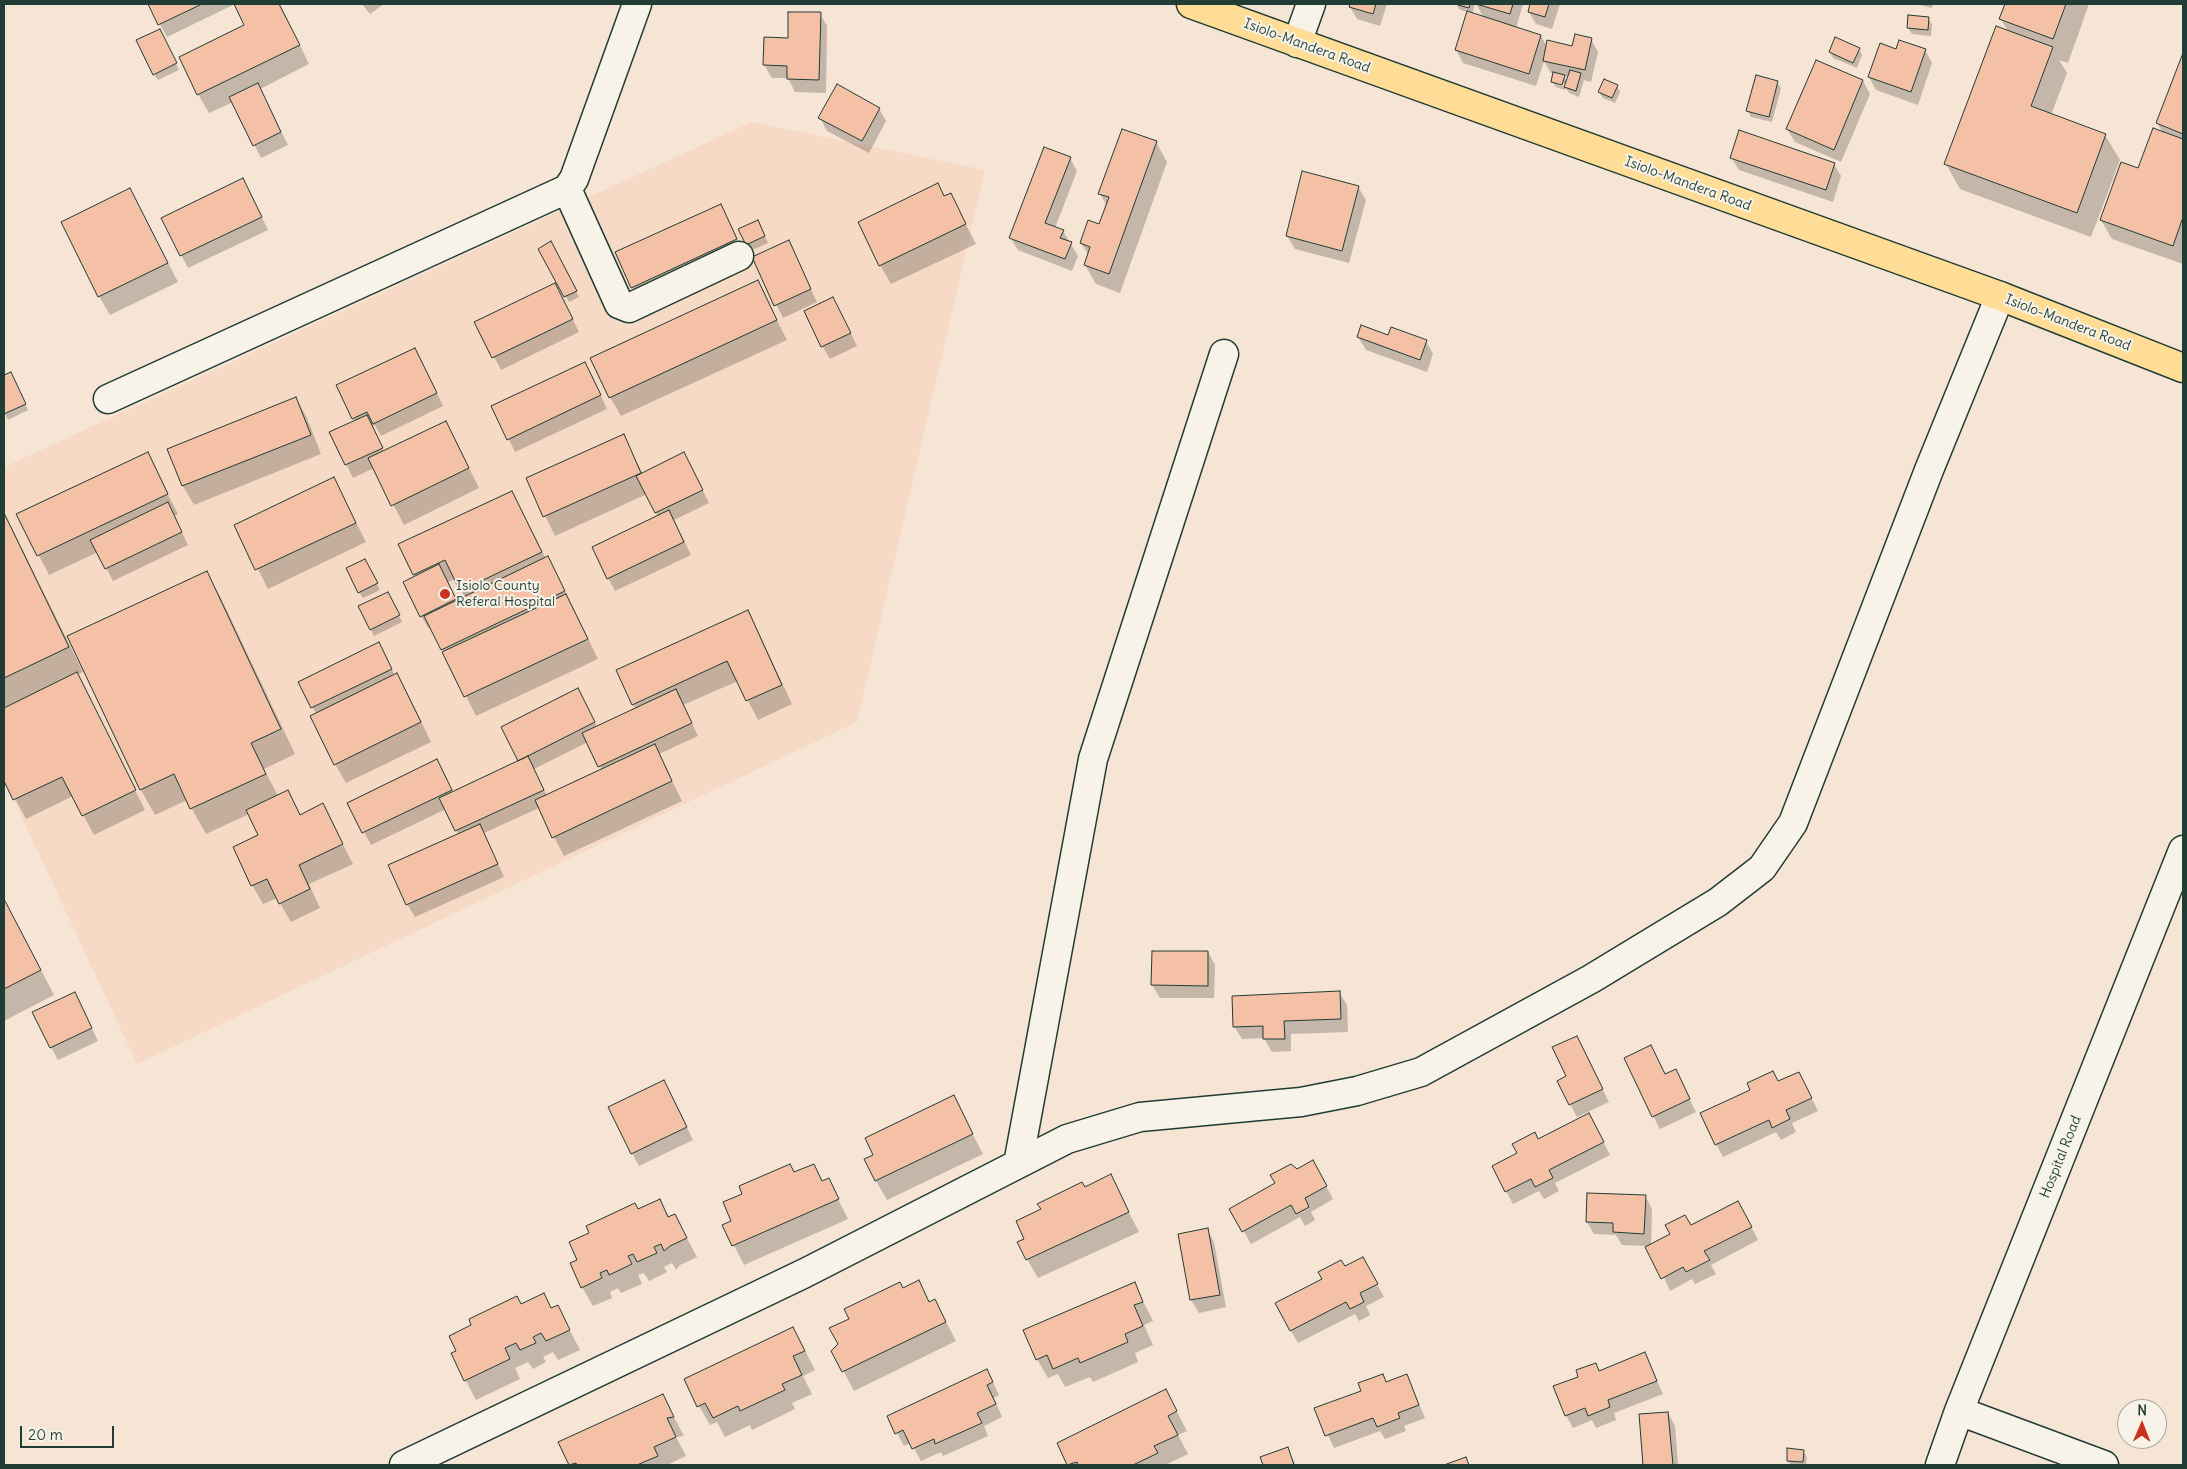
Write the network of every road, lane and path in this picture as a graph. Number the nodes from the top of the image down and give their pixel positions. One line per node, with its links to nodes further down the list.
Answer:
1 (637, 4): 5 (street)
2 (1191, 4): 4 (highway, Isiolo-Mandera Road)
3 (1312, 4): 4 (street)
4 (1297, 43): 7 (highway, Isiolo-Mandera Road)
5 (567, 188): 6 (street); 10 (street)
6 (739, 256)
7 (2000, 296): 9 (highway, Isiolo-Mandera Road); 12 (street)
8 (1224, 354): 12 (street)
9 (2183, 368)
10 (108, 399)
11 (2183, 850): 13 (street, Hospital Road)
12 (1018, 1164): 14 (street)
13 (1959, 1411): 15 (street, Hospital Road); 16 (street)
14 (404, 1465)
15 (1940, 1465)
16 (2104, 1465)

